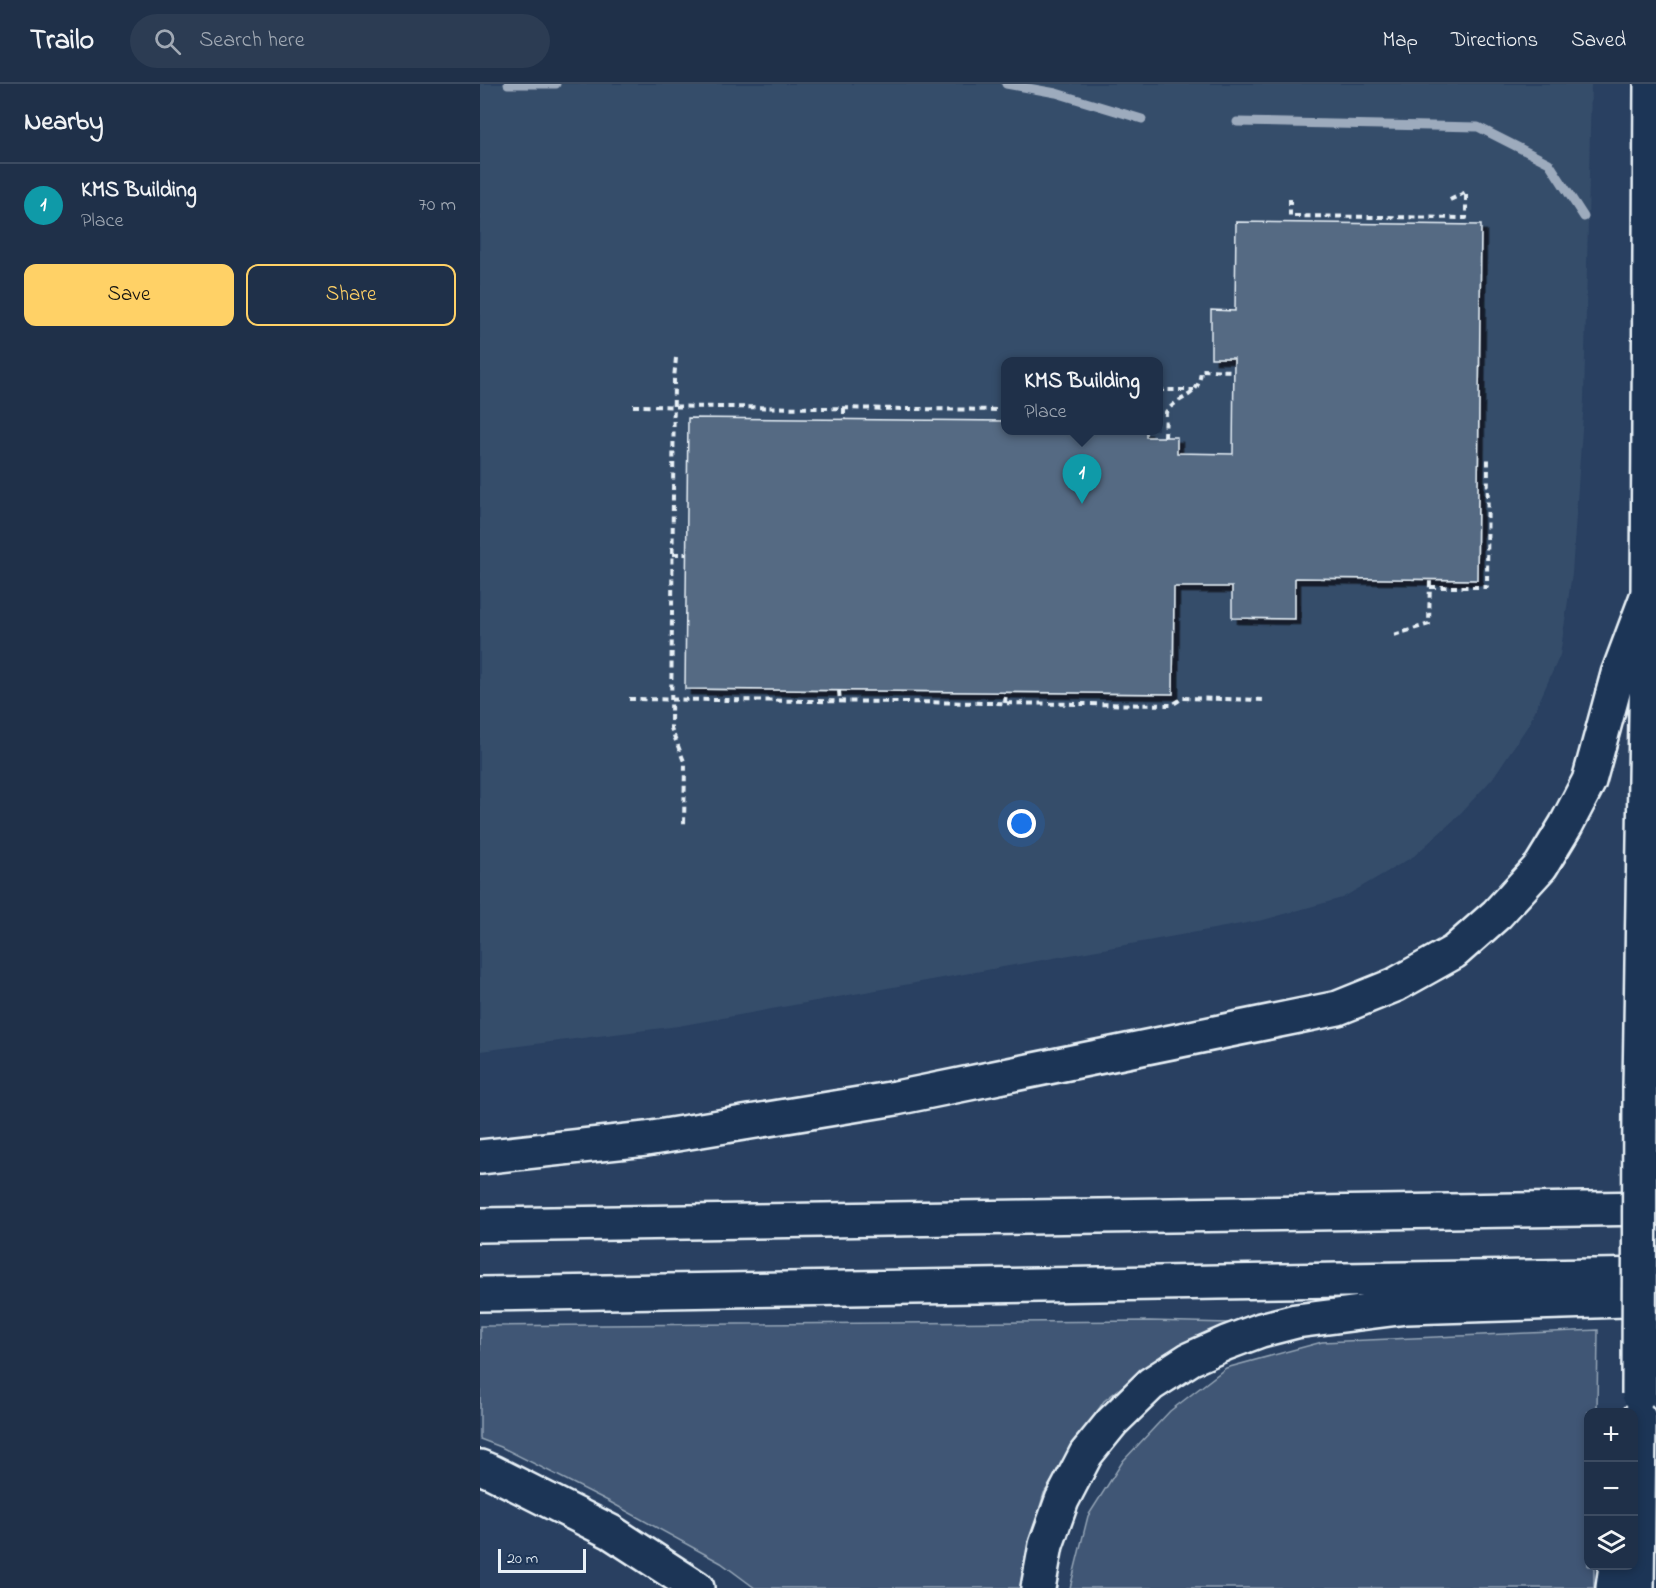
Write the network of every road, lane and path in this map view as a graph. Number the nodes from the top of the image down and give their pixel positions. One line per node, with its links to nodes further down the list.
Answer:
1 (1650, 84): 20 (main road)
2 (1290, 199): 3 (path)
3 (1446, 201)
4 (676, 358): 9 (path)
5 (1234, 371): 7 (path)
6 (1163, 390): 7 (path)
7 (1195, 390): 13 (path)
8 (633, 406): 9 (path)
9 (674, 406): 10 (path); 17 (path)
10 (844, 408): 11 (path); 14 (path)
11 (1001, 410)
12 (1163, 412): 13 (path)
13 (1166, 412): 15 (path)
14 (844, 419)
15 (1165, 437)
16 (1488, 457): 21 (path)
17 (673, 554): 18 (path); 26 (path)
18 (686, 554)
19 (1430, 580): 21 (path)
20 (1652, 584): 31 (main road); 37 (main road, bridge)
21 (1430, 587): 22 (path)
22 (1394, 635)
23 (839, 691): 28 (path)
24 (1006, 693): 29 (path)
25 (629, 699): 26 (path)
26 (671, 699): 28 (path); 30 (path)
27 (1268, 700): 29 (path)
28 (840, 701): 29 (path)
29 (1005, 703)
30 (684, 826)
31 (480, 1157)
32 (1656, 1208): 33 (main road)
33 (480, 1225)
34 (1656, 1275): 35 (main road)
35 (480, 1294)
36 (1656, 1299): 42 (main road)
37 (1639, 1406): 38 (main road); 44 (main road)
38 (1638, 1415)
39 (480, 1467): 41 (main road)
40 (1615, 1570): 43 (main road)
41 (697, 1588)
42 (1038, 1588)
43 (1613, 1588)
44 (1637, 1588)

